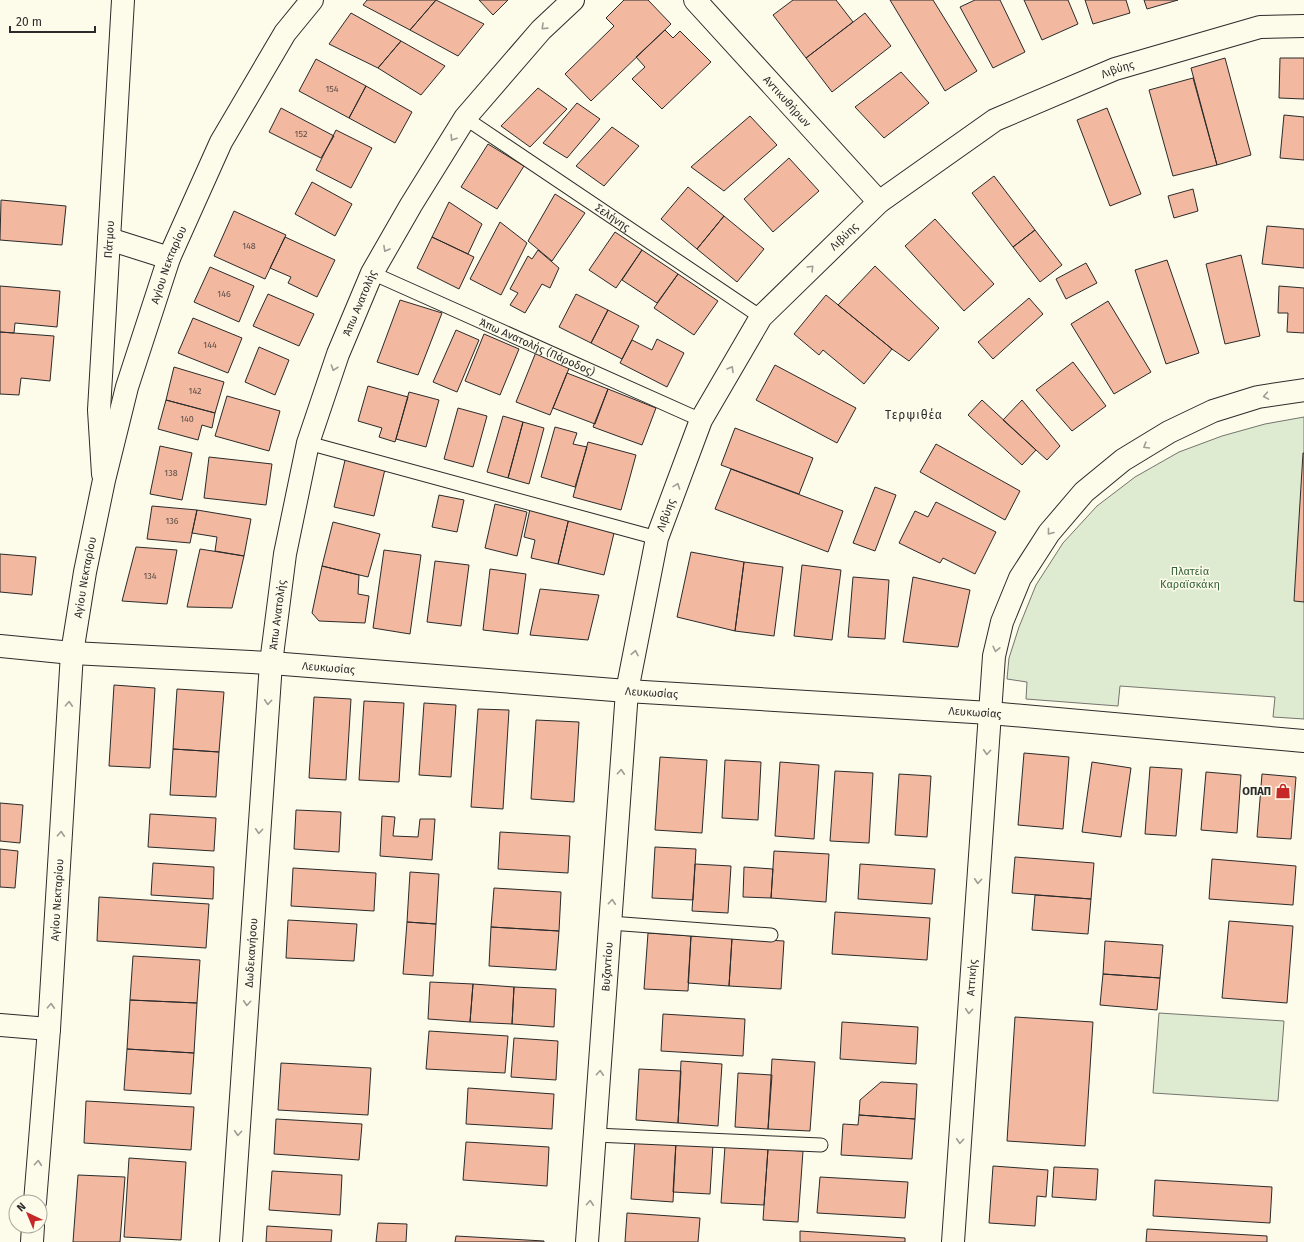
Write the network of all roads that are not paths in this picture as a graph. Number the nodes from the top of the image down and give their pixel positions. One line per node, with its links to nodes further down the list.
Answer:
1 (123, 0): 8 (street, Πάτμου)
2 (312, 0): 9 (street, Αγίου Νεκταρίου)
3 (572, 0): 6 (street, Άπω Ανατολής, one-way to 6)
4 (695, 0): 7 (street, Αντικυθήρων)
5 (1304, 26): 7 (street, Λιβύης)
6 (465, 118): 10 (street, Άπω Ανατολής, one-way to 10); 11 (lane, Σελήνης)
7 (879, 202): 11 (street, Λιβύης, one-way to 7)
8 (109, 239): 9 (street); 15 (street, Πάτμου)
9 (169, 258): 15 (street, Αγίου Νεκταρίου)
10 (372, 273): 13 (lane, Άπω Ανατολής (Πάροδος)); 14 (street, Άπω Ανατολής, one-way to 14)
11 (761, 317): 13 (street, Λιβύης, one-way to 11)
12 (1304, 390): 21 (street, one-way to 21)
13 (701, 420): 16 (street, Λιβύης, one-way to 13)
14 (308, 443): 16 (lane); 19 (street, Άπω Ανατολής)
15 (104, 480): 18 (street, Αγίου Νεκταρίου)
16 (658, 538): 20 (street, Λιβύης, one-way to 16)
17 (0, 646): 18 (street, Λευκωσίας)
18 (72, 653): 19 (street, Λευκωσίας); 26 (street, Αγίου Νεκταρίου, one-way to 18)
19 (271, 663): 20 (street, Λευκωσίας); 30 (street, Δωδεκανήσου, one-way to 30)
20 (627, 691): 21 (street, Λευκωσίας); 23 (street, Βυζαντίου, one-way to 20)
21 (990, 713): 22 (street, Λευκωσίας); 32 (street, Αττικής, one-way to 32)
22 (1304, 741)
23 (610, 923): 24 (lane); 27 (street, Βυζαντίου, one-way to 23)
24 (772, 935)
25 (0, 1025): 26 (street)
26 (49, 1029): 29 (street, Αγίου Νεκταρίου, one-way to 26)
27 (595, 1135): 28 (lane); 31 (street, Βυζαντίου, one-way to 27)
28 (821, 1145)
29 (36, 1194)
30 (231, 1242)
31 (587, 1242)
32 (953, 1242)

